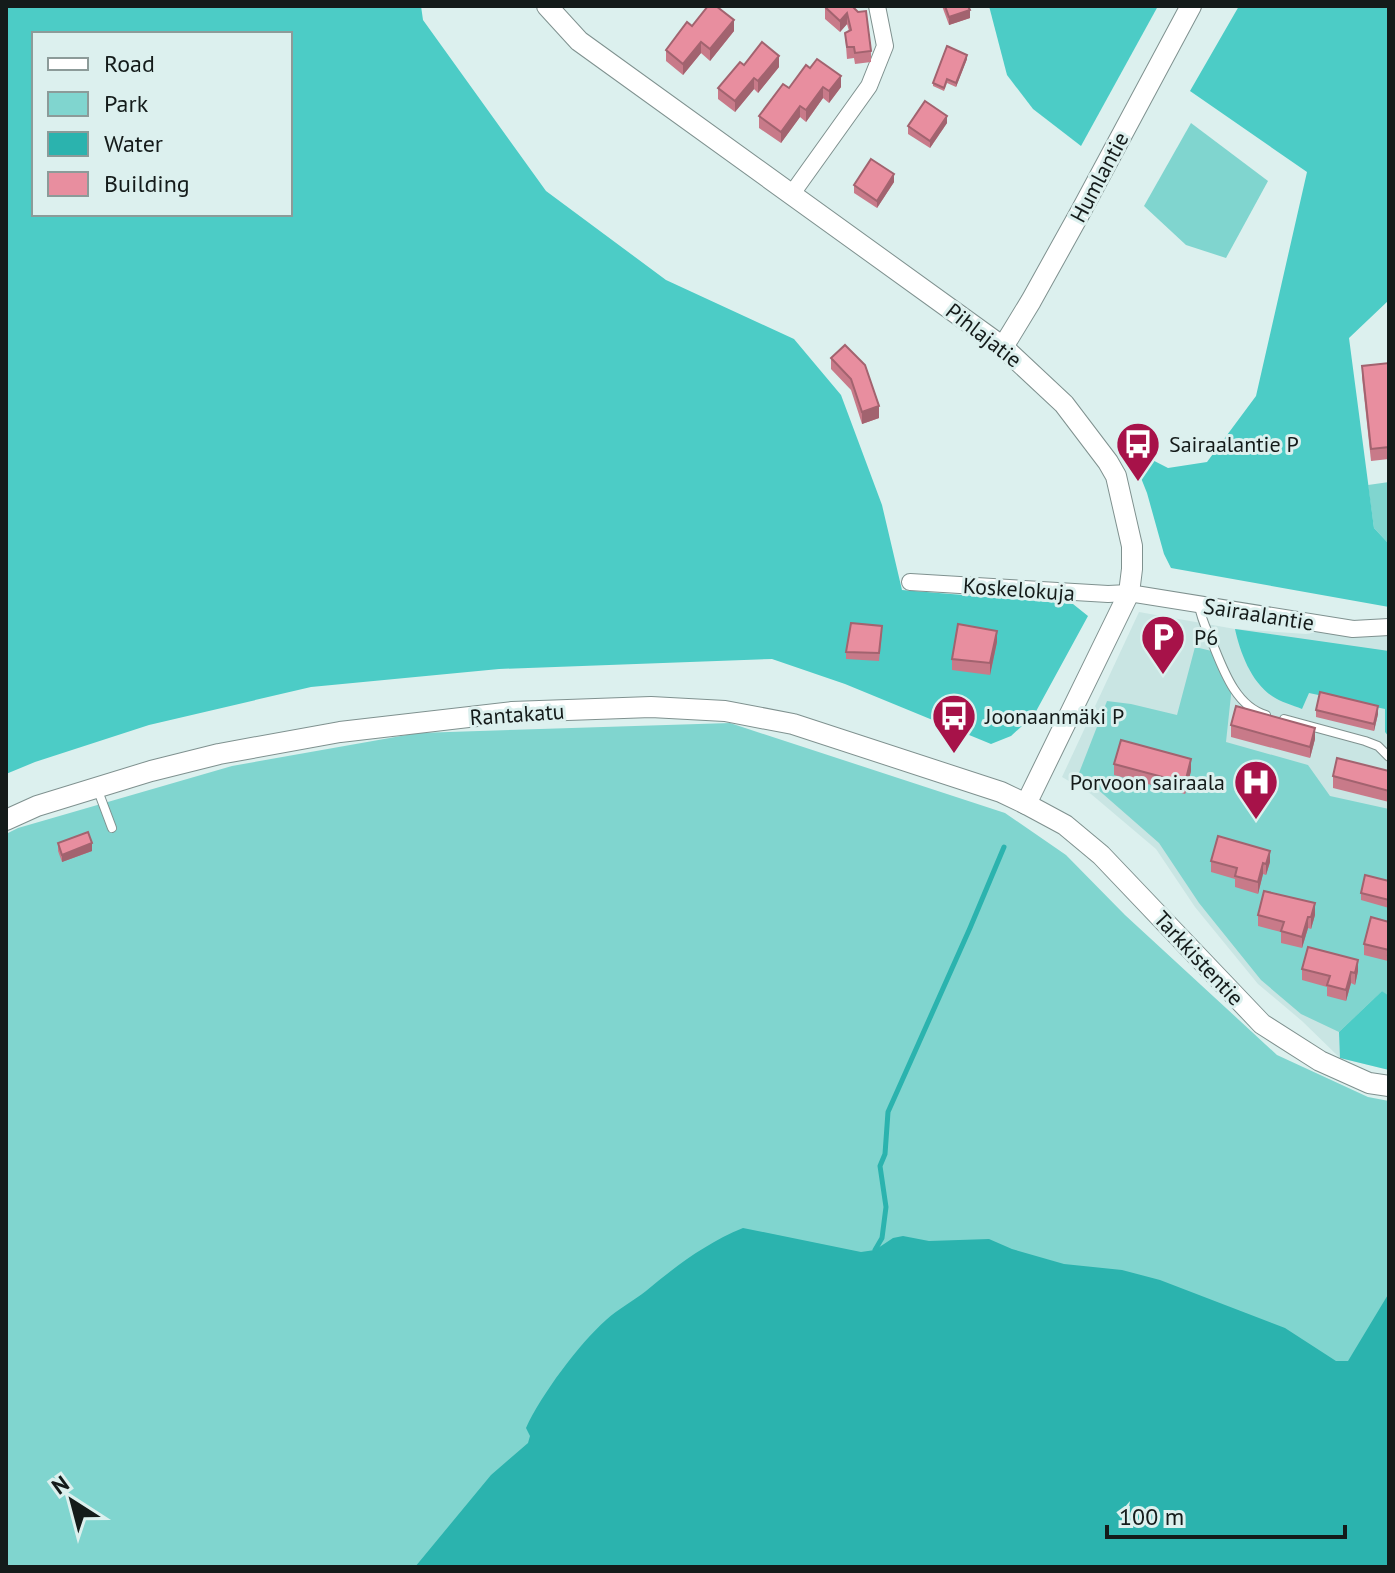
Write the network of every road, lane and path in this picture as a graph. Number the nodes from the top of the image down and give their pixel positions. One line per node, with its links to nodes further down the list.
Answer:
1 (547, 6): 4 (street, Pihlajatie)
2 (877, 6): 4 (street)
3 (1191, 6): 5 (street, Humlantie)
4 (791, 195): 5 (street, Pihlajatie)
5 (1003, 347): 7 (street, Pihlajatie)
6 (910, 582): 7 (street, Koskelokuja)
7 (1129, 593): 8 (street, Sairaalantie); 12 (street, Pihlajatie)
8 (1198, 604): 9 (street, Sairaalantie); 10 (lane)
9 (1389, 627)
10 (1389, 757)
11 (97, 787): 12 (street, Rantakatu); 13 (street, Rantakatu); 14 (lane)
12 (1026, 804): 15 (street, Tarkkistentie)
13 (6, 820)
14 (112, 828)
15 (1389, 1086)

